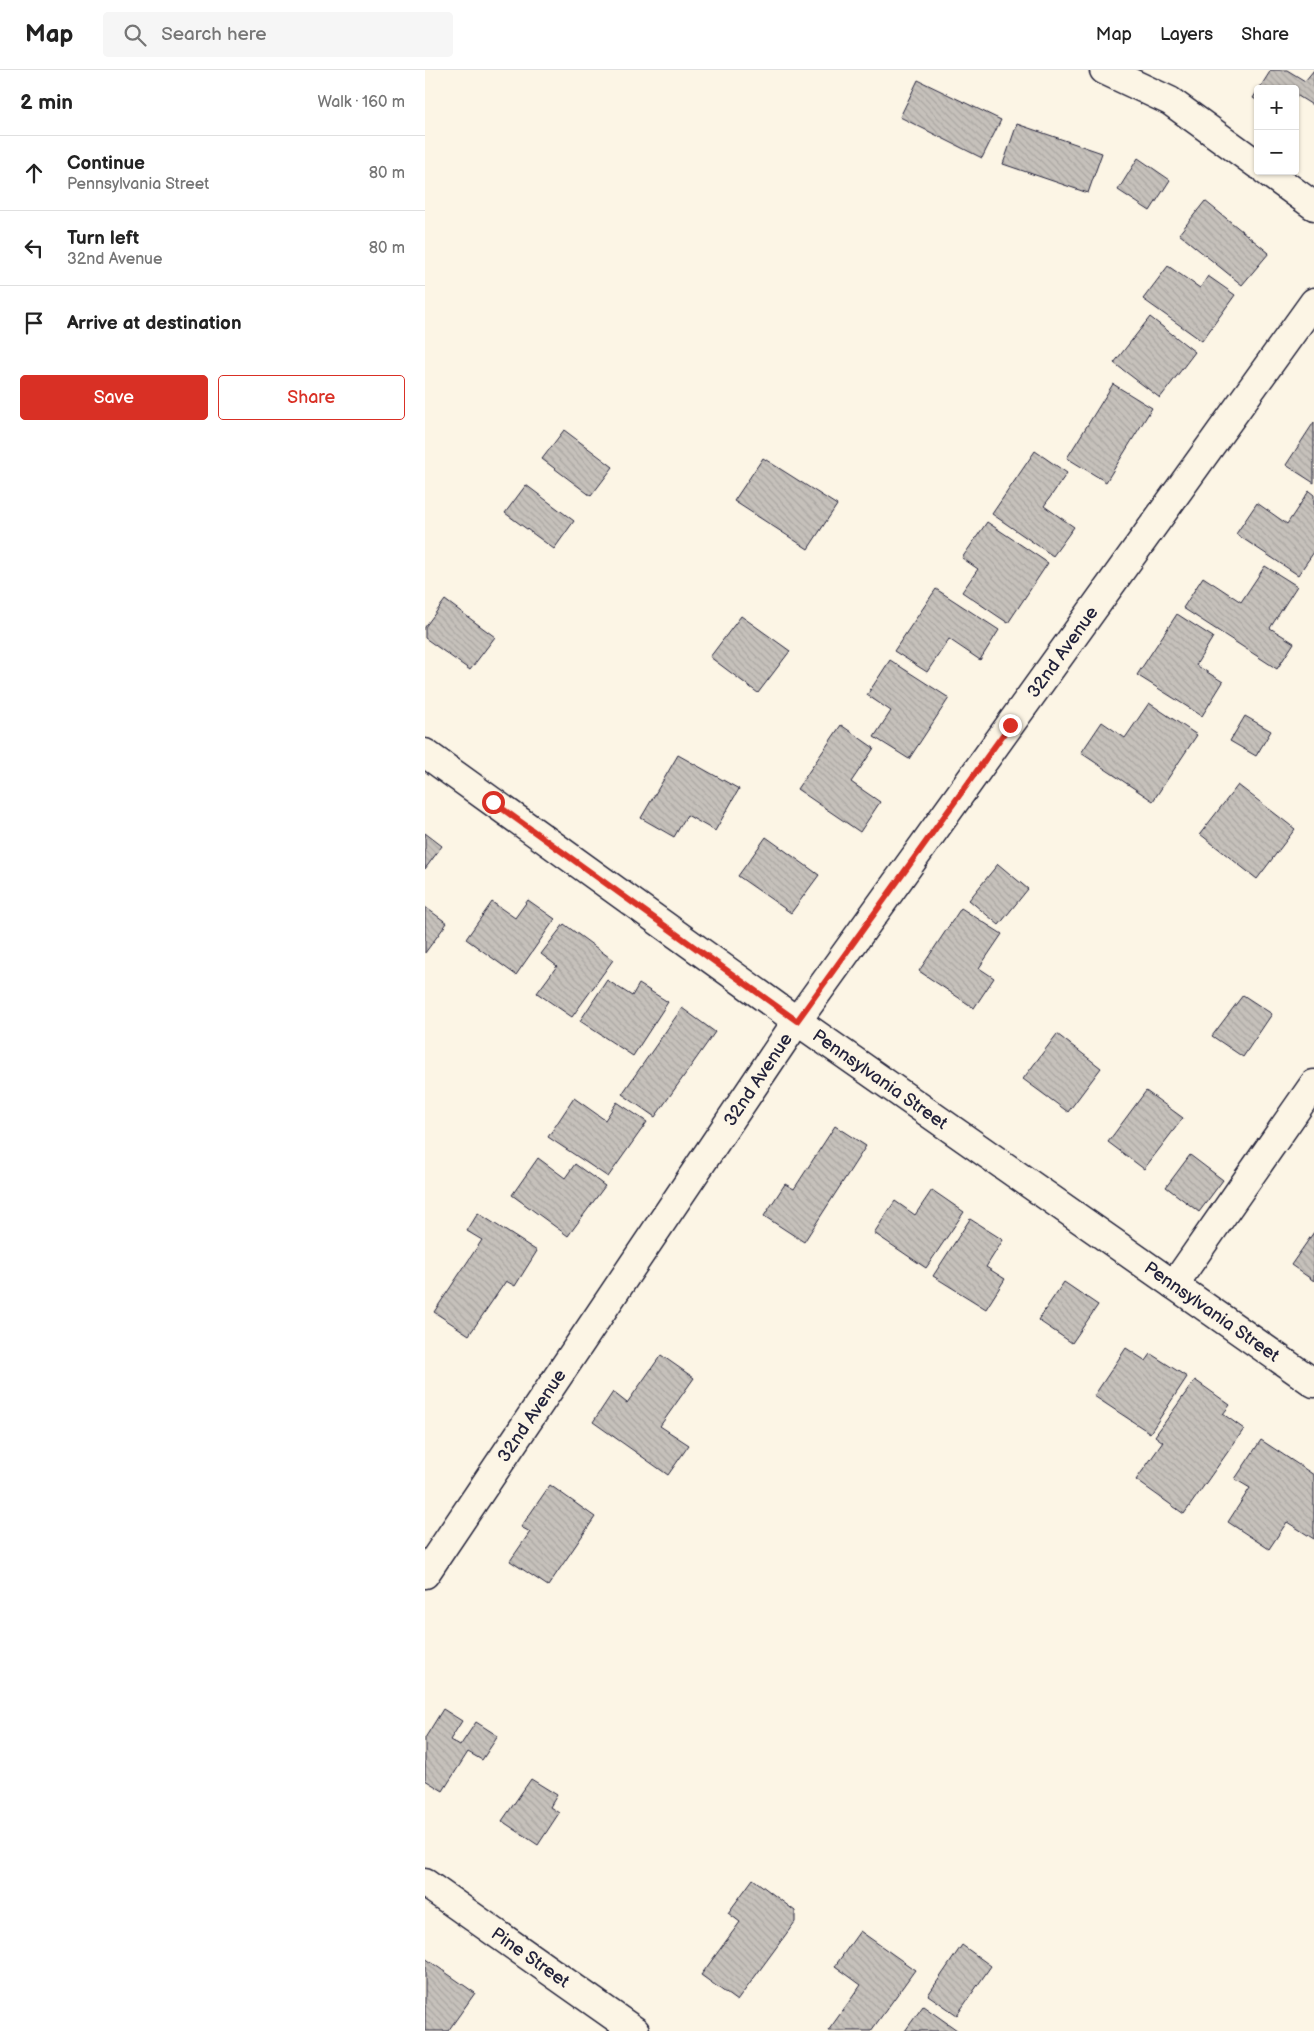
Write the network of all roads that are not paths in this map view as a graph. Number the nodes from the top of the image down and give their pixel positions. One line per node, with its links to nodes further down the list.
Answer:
1 (1104, 70): 2 (street)
2 (1254, 162)
3 (1271, 175): 4 (street)
4 (1314, 206)
5 (1314, 302): 7 (street, 32nd Avenue)
6 (425, 753): 7 (street, Pennsylvania Street)
7 (797, 1021): 9 (street, Pennsylvania Street); 11 (street, 32nd Avenue)
8 (1314, 1084): 9 (street)
9 (1174, 1285): 10 (street, Pennsylvania Street)
10 (1314, 1383)
11 (425, 1574)
12 (425, 1883): 13 (street, Pine Street)
13 (635, 2031)

